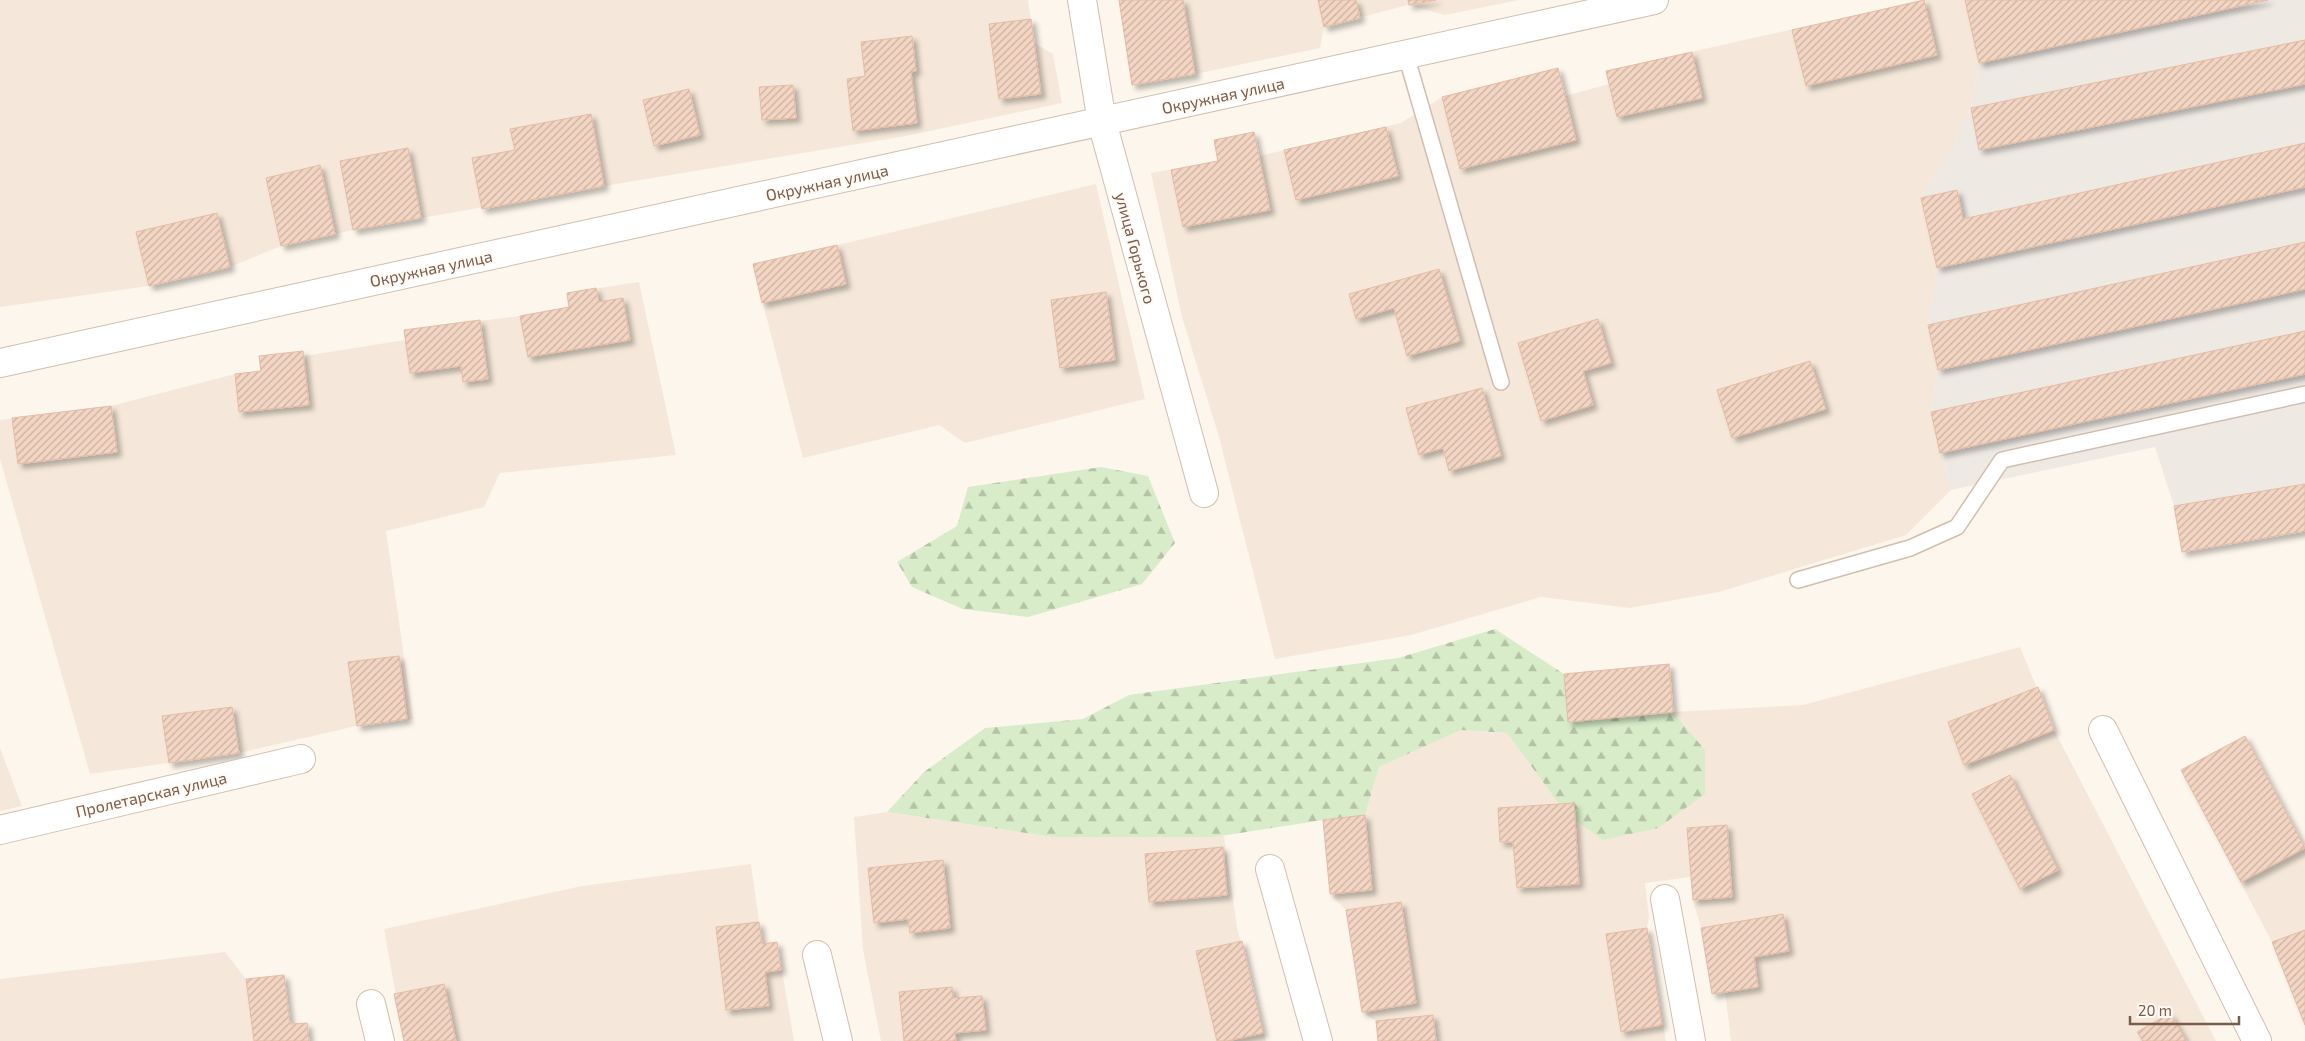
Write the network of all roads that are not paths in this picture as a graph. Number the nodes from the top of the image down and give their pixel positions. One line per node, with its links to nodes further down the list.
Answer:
1 (1082, 0): 4 (street, улица Горького)
2 (1654, 0): 3 (street, Окружная улица)
3 (1406, 55): 4 (street, Окружная улица); 6 (lane)
4 (1102, 122): 5 (street, Окружная улица); 8 (street, улица Горького)
5 (0, 362)
6 (1500, 382)
7 (2305, 394): 9 (lane)
8 (1204, 493)
9 (1798, 580)
10 (2103, 730): 21 (street)
11 (301, 759): 12 (street, Пролетарская улица)
12 (0, 830)
13 (1270, 869): 19 (street)
14 (1665, 899): 20 (street)
15 (818, 955): 18 (street)
16 (371, 1004): 17 (street)
17 (380, 1041)
18 (838, 1041)
19 (1318, 1041)
20 (1690, 1041)
21 (2257, 1041)

